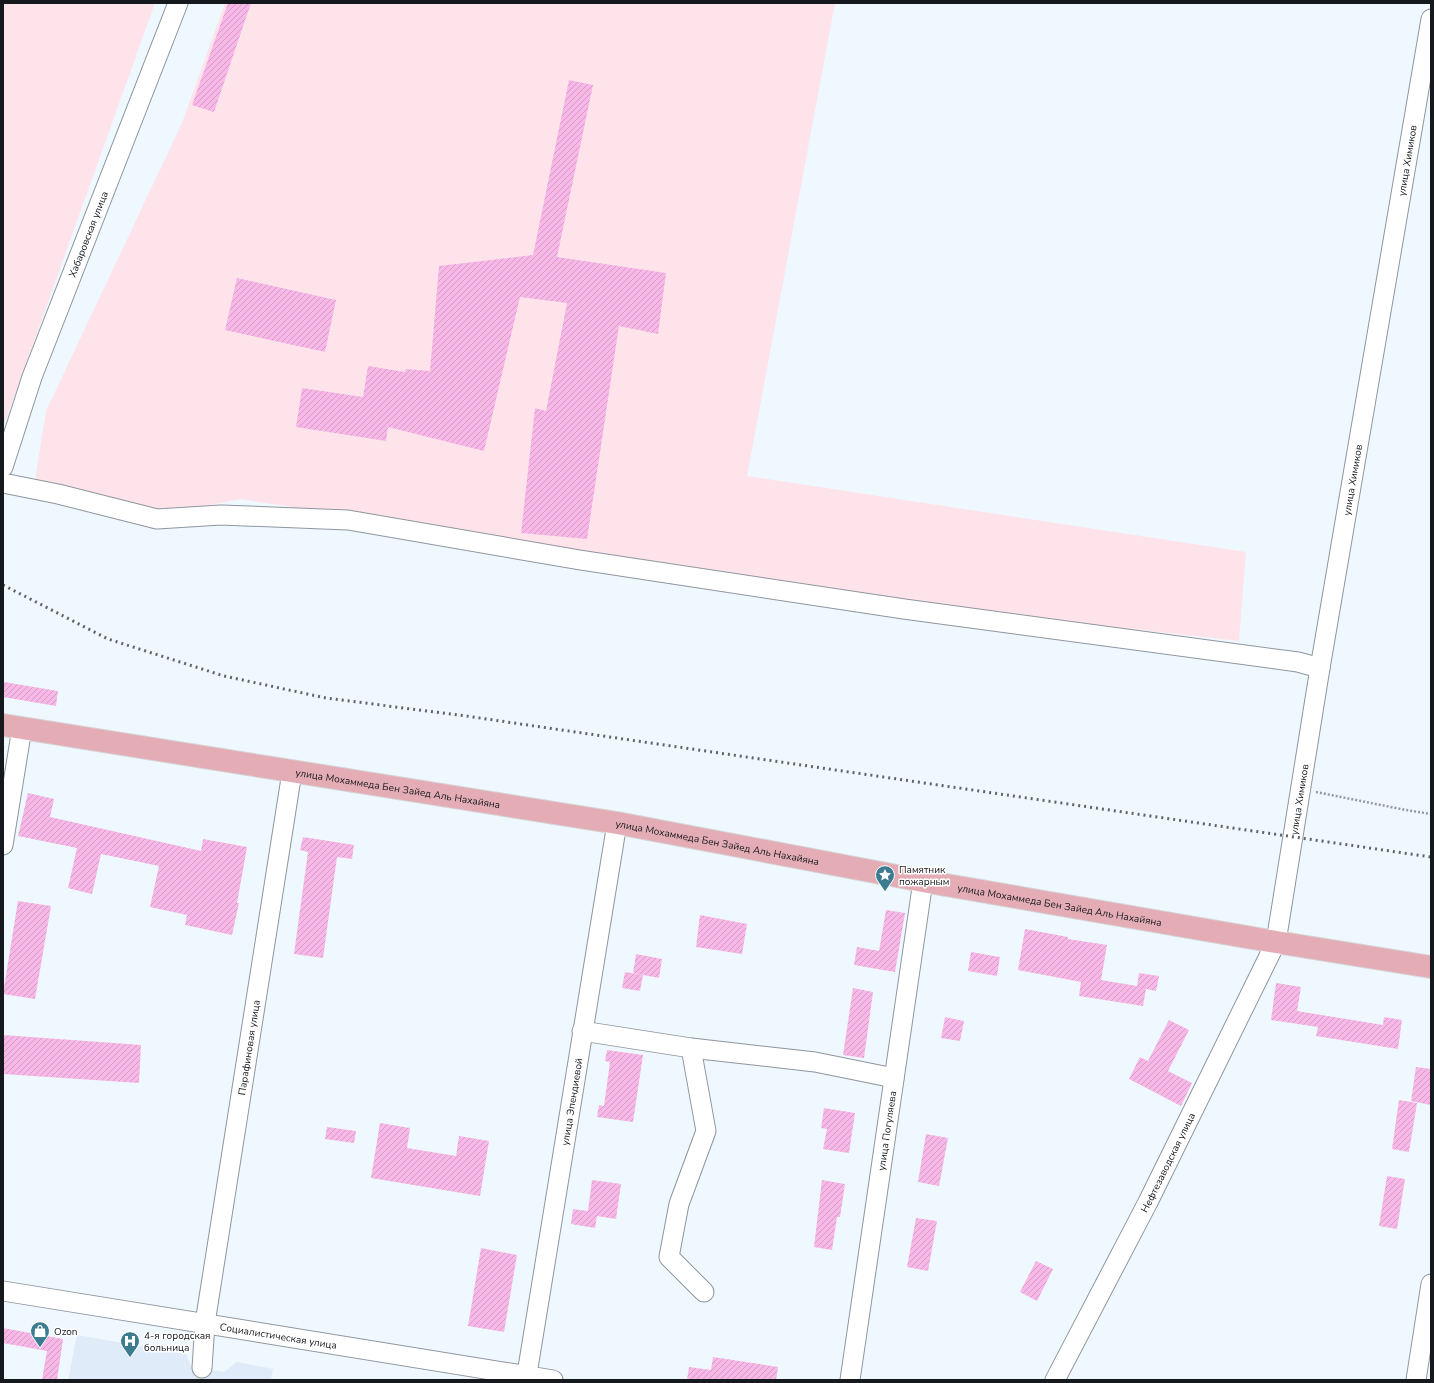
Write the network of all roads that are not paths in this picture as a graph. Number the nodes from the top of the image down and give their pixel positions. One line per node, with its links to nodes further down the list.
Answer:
1 (178, 3): 3 (street, Хабаровская улица)
2 (1431, 19): 5 (street, улица Химиков)
3 (3, 467)
4 (3, 483): 5 (street)
5 (1320, 668): 11 (street, улица Химиков)
6 (12, 727): 7 (main road, улица Мохаммеда Бен Зайед Аль Нахайяна); 9 (street)
7 (292, 772): 8 (main road, улица Мохаммеда Бен Зайед Аль Нахайяна); 19 (street, Парафиновая улица)
8 (617, 823): 10 (main road, улица Мохаммеда Бен Зайед Аль Нахайяна); 13 (street, улица Эпендиевой)
9 (3, 845)
10 (923, 881): 11 (main road, улица Мохаммеда Бен Зайед Аль Нахайяна); 15 (street, улица Погуляева)
11 (1276, 942): 12 (main road, улица Мохаммеда Бен Зайед Аль Нахайяна); 24 (street, Нефтезаводская улица)
12 (1431, 967)
13 (582, 1031): 14 (street); 21 (street, улица Эпендиевой)
14 (691, 1048): 15 (street); 18 (street)
15 (894, 1078): 23 (street, улица Погуляева)
16 (1431, 1284): 25 (street)
17 (3, 1291): 19 (street, Социалистическая улица)
18 (704, 1292)
19 (205, 1323): 20 (street, Парафиновая улица); 21 (street, Социалистическая улица)
20 (202, 1368)
21 (526, 1378): 22 (street, Социалистическая улица)
22 (553, 1380)
23 (850, 1380)
24 (1055, 1380)
25 (1416, 1380)

